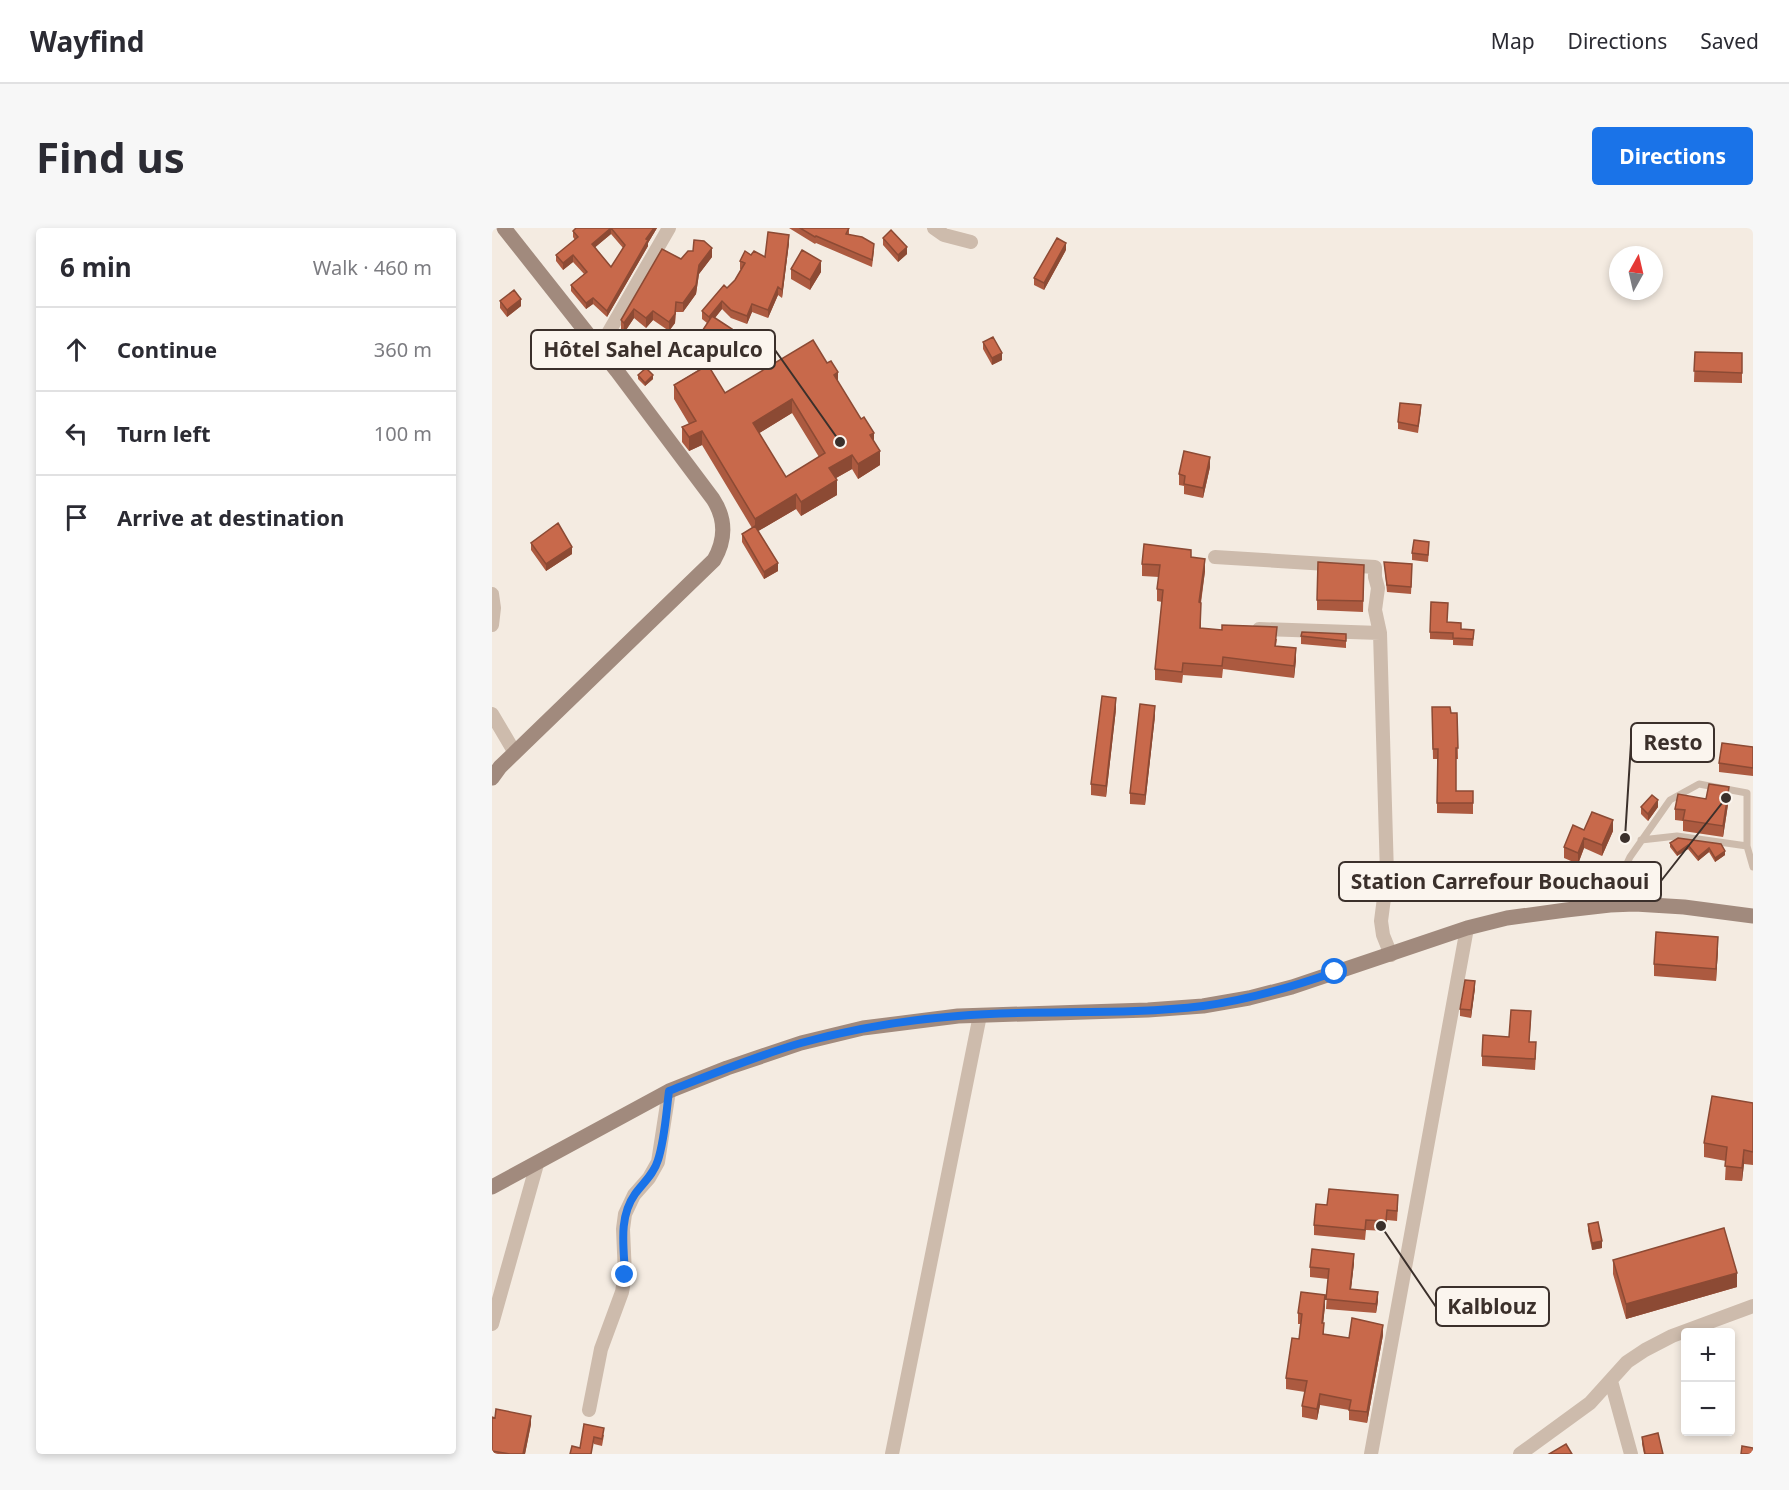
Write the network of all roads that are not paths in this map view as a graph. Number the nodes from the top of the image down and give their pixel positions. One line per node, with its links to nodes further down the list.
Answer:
1 (504, 228): 5 (main road)
2 (669, 228): 5 (street)
3 (934, 228): 4 (street)
4 (971, 242)
5 (599, 349): 12 (main road)
6 (1215, 557): 10 (street)
7 (492, 594): 8 (street)
8 (492, 626)
9 (1242, 628): 10 (street)
10 (1380, 633): 20 (street)
11 (492, 714): 12 (street)
12 (515, 753): 13 (main road)
13 (492, 778)
14 (1641, 840): 15 (lane); 15 (lane); 17 (lane)
15 (1747, 846): 16 (lane)
16 (1753, 867)
17 (1610, 905): 18 (main road); 19 (main road)
18 (1753, 916)
19 (1467, 928): 20 (main road); 30 (street)
20 (1392, 955): 21 (main road)
21 (980, 1015): 22 (main road); 29 (street)
22 (669, 1091): 23 (main road); 28 (street)
23 (537, 1164): 24 (main road); 26 (street)
24 (492, 1187)
25 (1753, 1306): 27 (street)
26 (492, 1324)
27 (1611, 1381): 31 (street); 32 (street)
28 (589, 1410)
29 (892, 1454)
30 (1371, 1454)
31 (1520, 1454)
32 (1631, 1454)

